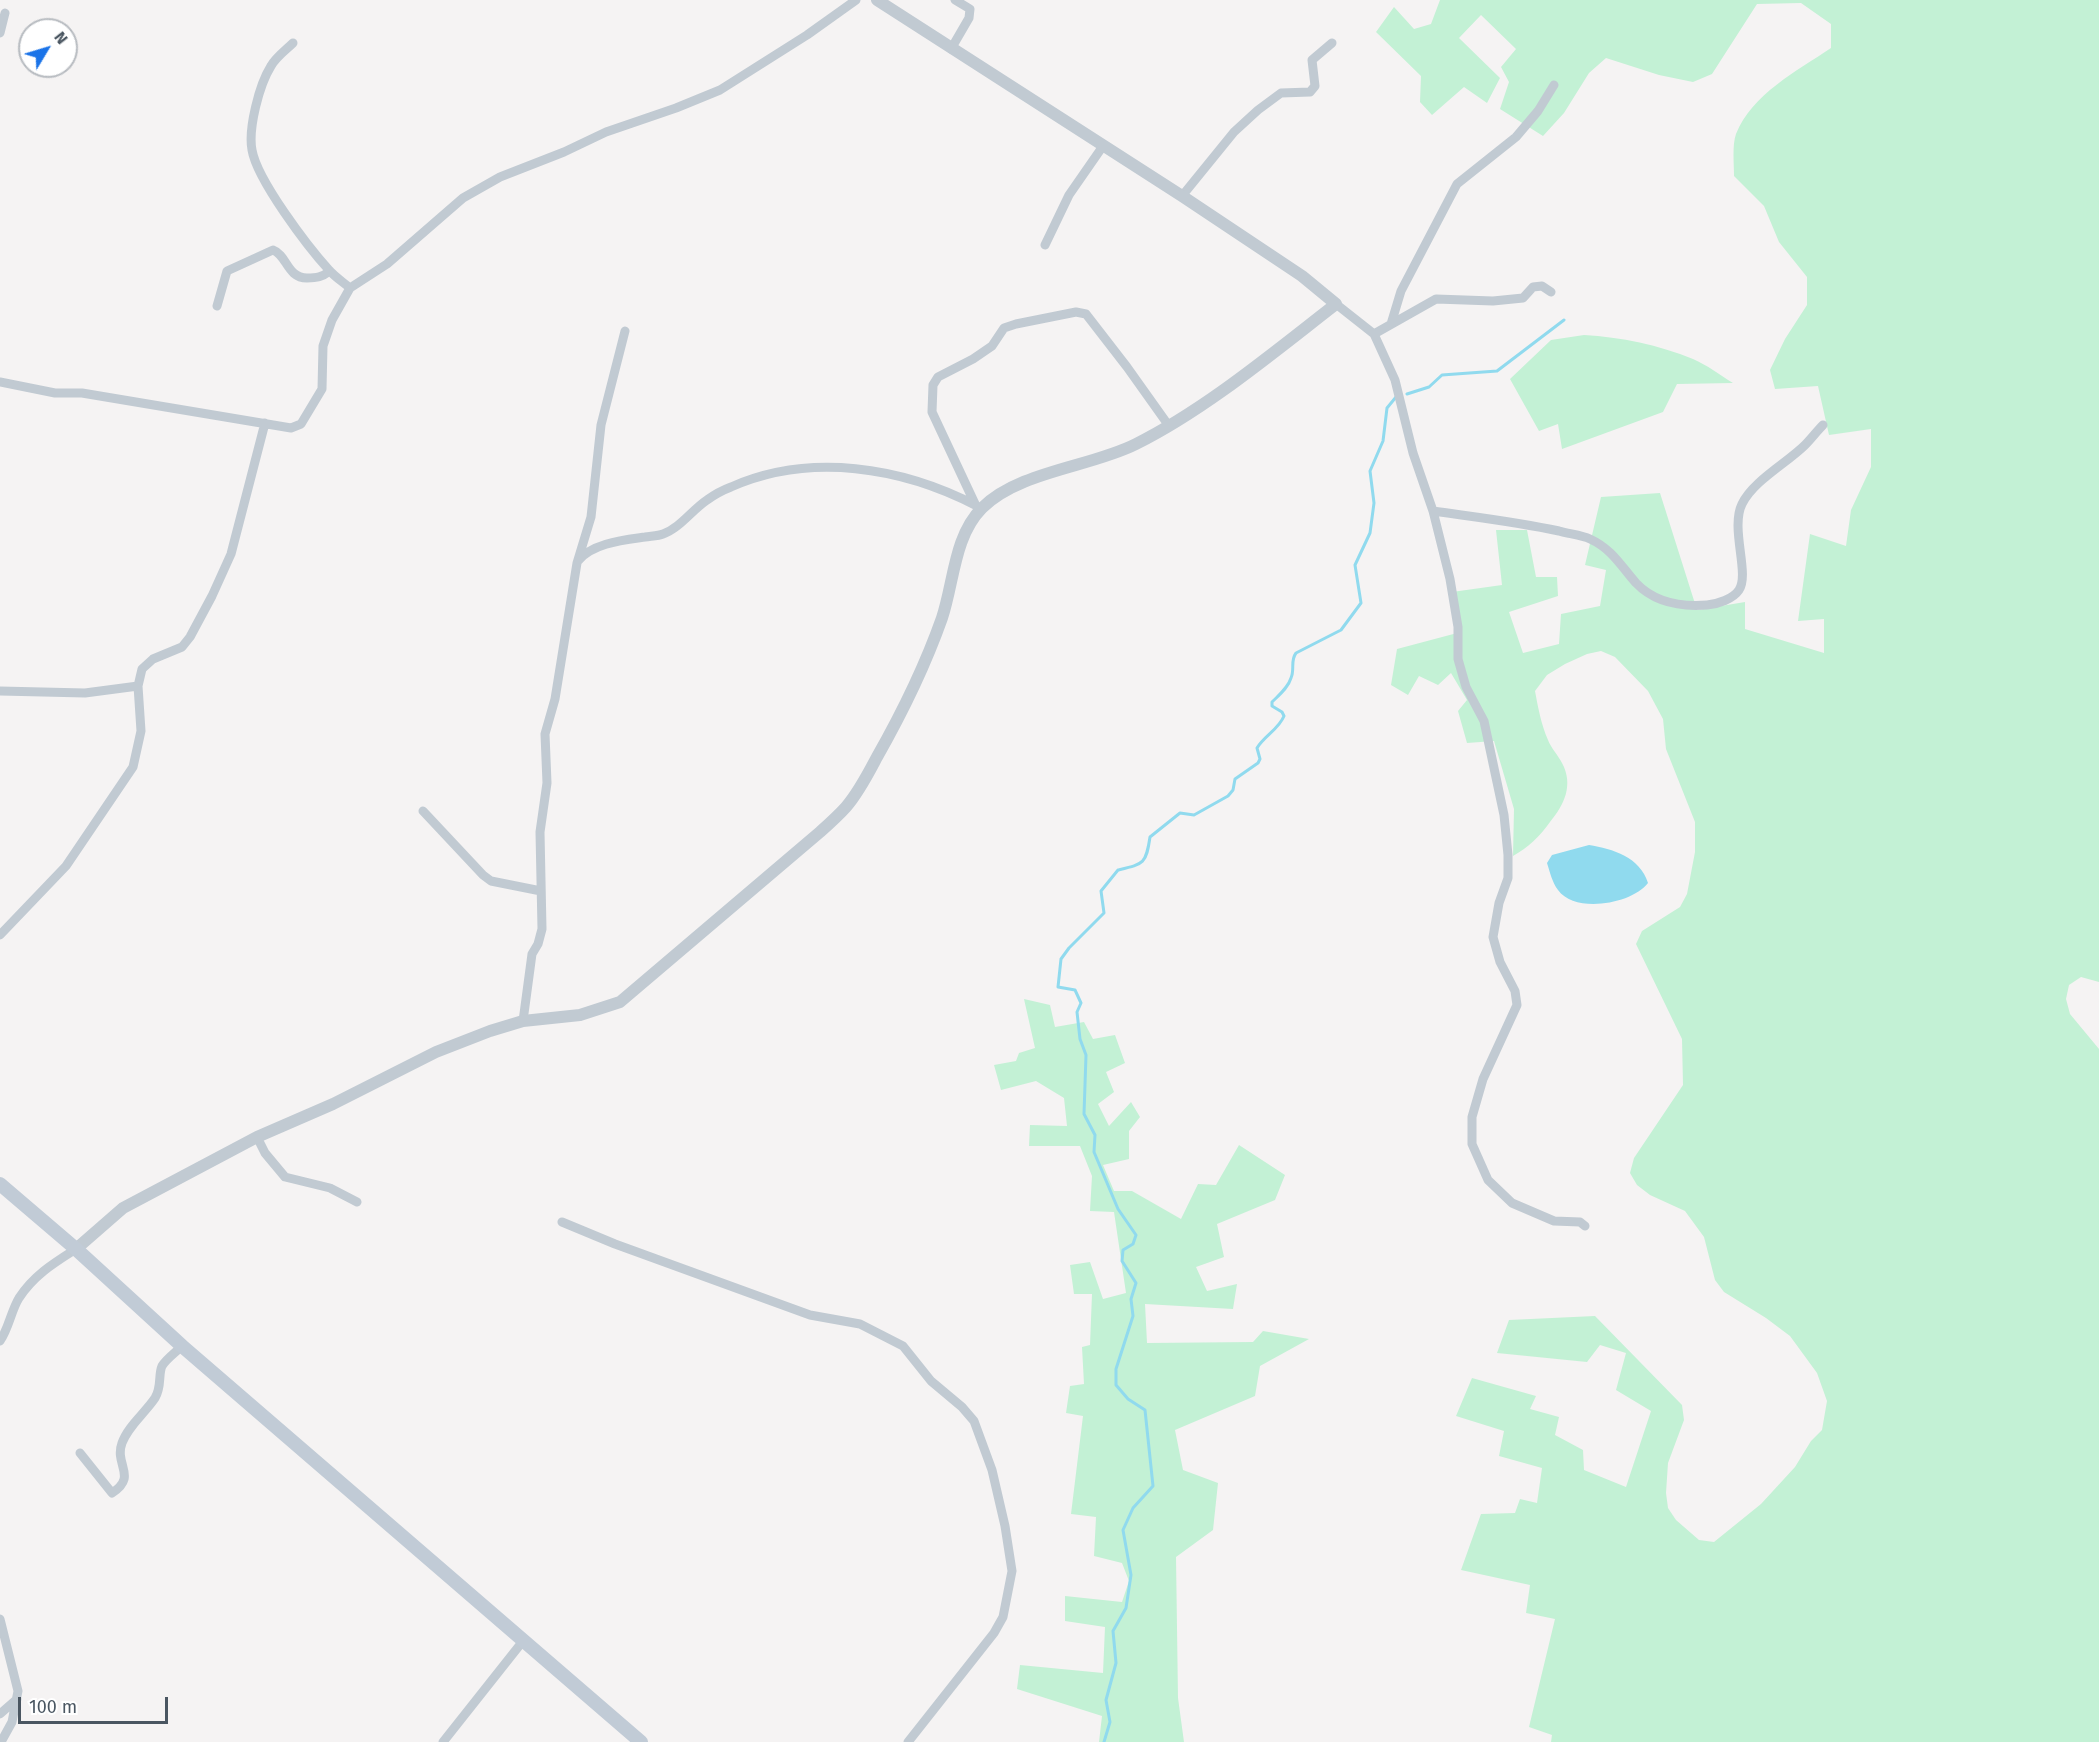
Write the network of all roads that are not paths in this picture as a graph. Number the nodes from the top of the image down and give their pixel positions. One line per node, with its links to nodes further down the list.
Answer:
1 (856, 0): 14 (street)
2 (877, 0): 8 (street)
3 (955, 0): 8 (street)
4 (4, 13): 5 (street)
5 (0, 33)
6 (293, 43): 13 (street)
7 (1332, 43): 11 (street)
8 (951, 49): 10 (street)
9 (1554, 85): 18 (street)
10 (1103, 146): 11 (street); 12 (street)
11 (1182, 196): 16 (street)
12 (1045, 245)
13 (330, 271): 14 (street); 17 (street)
14 (350, 288): 22 (street)
15 (1551, 292): 18 (street)
16 (1336, 304): 20 (street); 24 (street)
17 (218, 306)
18 (1391, 324): 20 (street)
19 (625, 331): 27 (street)
20 (1374, 334): 26 (street)
21 (0, 382): 22 (street)
22 (265, 423): 28 (street)
23 (1823, 425): 26 (street)
24 (1169, 426): 25 (street); 25 (street)
25 (979, 507): 27 (street); 33 (street)
26 (1433, 511): 38 (street)
27 (577, 563): 31 (street)
28 (138, 686): 29 (street); 32 (street)
29 (0, 691)
30 (423, 811): 31 (street)
31 (541, 891): 33 (street)
32 (0, 935)
33 (523, 1021): 34 (street)
34 (256, 1137): 36 (street); 39 (street)
35 (0, 1184): 39 (main road)
36 (357, 1202)
37 (562, 1222): 50 (street)
38 (1584, 1226)
39 (76, 1249): 40 (street); 41 (main road)
40 (0, 1341)
41 (182, 1346): 42 (street); 44 (main road)
42 (80, 1453)
43 (0, 1619): 45 (street)
44 (523, 1641): 48 (street); 49 (main road)
45 (17, 1700): 46 (street); 47 (street)
46 (0, 1714)
47 (1, 1742)
48 (442, 1742)
49 (641, 1742)
50 (908, 1742)

